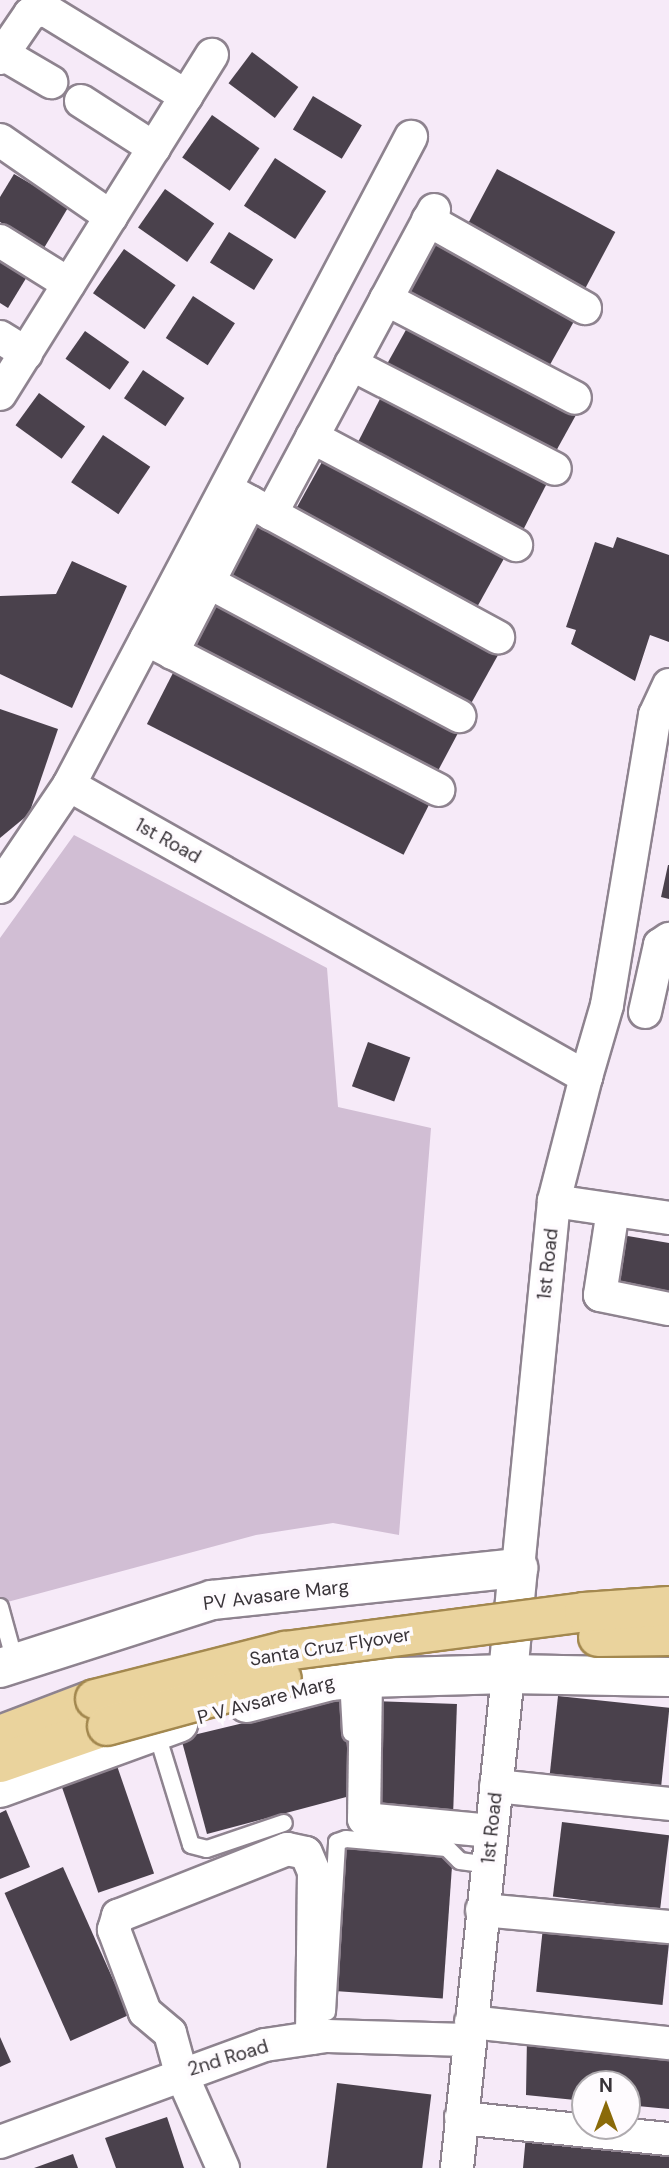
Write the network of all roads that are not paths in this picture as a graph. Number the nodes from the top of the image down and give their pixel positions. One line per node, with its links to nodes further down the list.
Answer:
1 (212, 55): 4 (street)
2 (1, 56): 3 (street); 4 (street)
3 (51, 82)
4 (186, 96): 8 (street)
5 (81, 101): 8 (street)
6 (411, 137): 20 (street)
7 (0, 140): 9 (street)
8 (154, 148): 9 (street)
9 (111, 217): 11 (street)
10 (0, 241): 11 (street)
11 (69, 284): 14 (street)
12 (386, 299): 13 (street); 15 (street); 17 (street)
13 (585, 308)
14 (13, 345): 16 (street)
15 (351, 365): 18 (street); 19 (street)
16 (0, 394)
17 (575, 398)
18 (312, 437): 20 (street); 21 (street)
19 (555, 469)
20 (249, 501): 22 (street); 23 (street); 24 (street)
21 (516, 545)
22 (208, 582): 24 (street); 26 (street)
23 (498, 637)
24 (159, 646): 27 (street); 28 (street)
25 (669, 685): 31 (street)
26 (459, 716)
27 (69, 785): 29 (street); 33 (street, 1st Road)
28 (438, 790)
29 (0, 887)
30 (669, 939): 32 (street)
31 (607, 1005): 32 (street); 33 (street)
32 (657, 1014)
33 (586, 1077): 34 (street, 1st Road)
34 (554, 1201): 35 (street); 38 (street, 1st Road)
35 (612, 1210): 36 (street); 37 (street)
36 (669, 1218)
37 (669, 1309)
38 (518, 1568): 42 (street, PV Avasare Marg); 43 (street, 1st Road)
39 (669, 1606): 46 (main road, Santa Cruz Flyover, bridge)
40 (0, 1607): 42 (lane)
41 (669, 1636): 46 (main road, bridge)
42 (8, 1665)
43 (508, 1674): 44 (street, P V Avsare Marg); 45 (street, P V Avsare Marg); 51 (street, 1st Road)
44 (669, 1677)
45 (357, 1679): 47 (street, P V Avsare Marg); 49 (lane); 55 (street)
46 (101, 1712): 48 (main road, Santa Cruz Flyover); 50 (main road)
47 (156, 1730): 52 (street, P V Avsare Marg); 54 (lane)
48 (0, 1735)
49 (352, 1753)
50 (0, 1763)
51 (496, 1786): 53 (street); 55 (street, 1st Road)
52 (0, 1788)
53 (669, 1804)
54 (284, 1823)
55 (491, 1831): 56 (street, 1st Road)
56 (488, 1865): 57 (street, 1st Road); 62 (lane)
57 (482, 1910): 58 (street); 61 (street, 1st Road)
58 (669, 1927)
59 (549, 2016): 60 (street)
60 (669, 2025)
61 (469, 2031): 62 (street, 2nd Road); 63 (street, 2nd Road); 67 (street, 1st Road)
62 (319, 2037): 64 (street, 2nd Road); 64 (street)
63 (669, 2043)
64 (181, 2073): 71 (street, 2nd Road); 72 (street)
65 (548, 2114): 66 (street)
66 (571, 2115)
67 (461, 2118): 70 (street); 73 (street, 1st Road)
68 (641, 2120): 69 (street)
69 (669, 2122)
70 (669, 2138)
71 (0, 2142)
72 (223, 2168)
73 (457, 2168)

